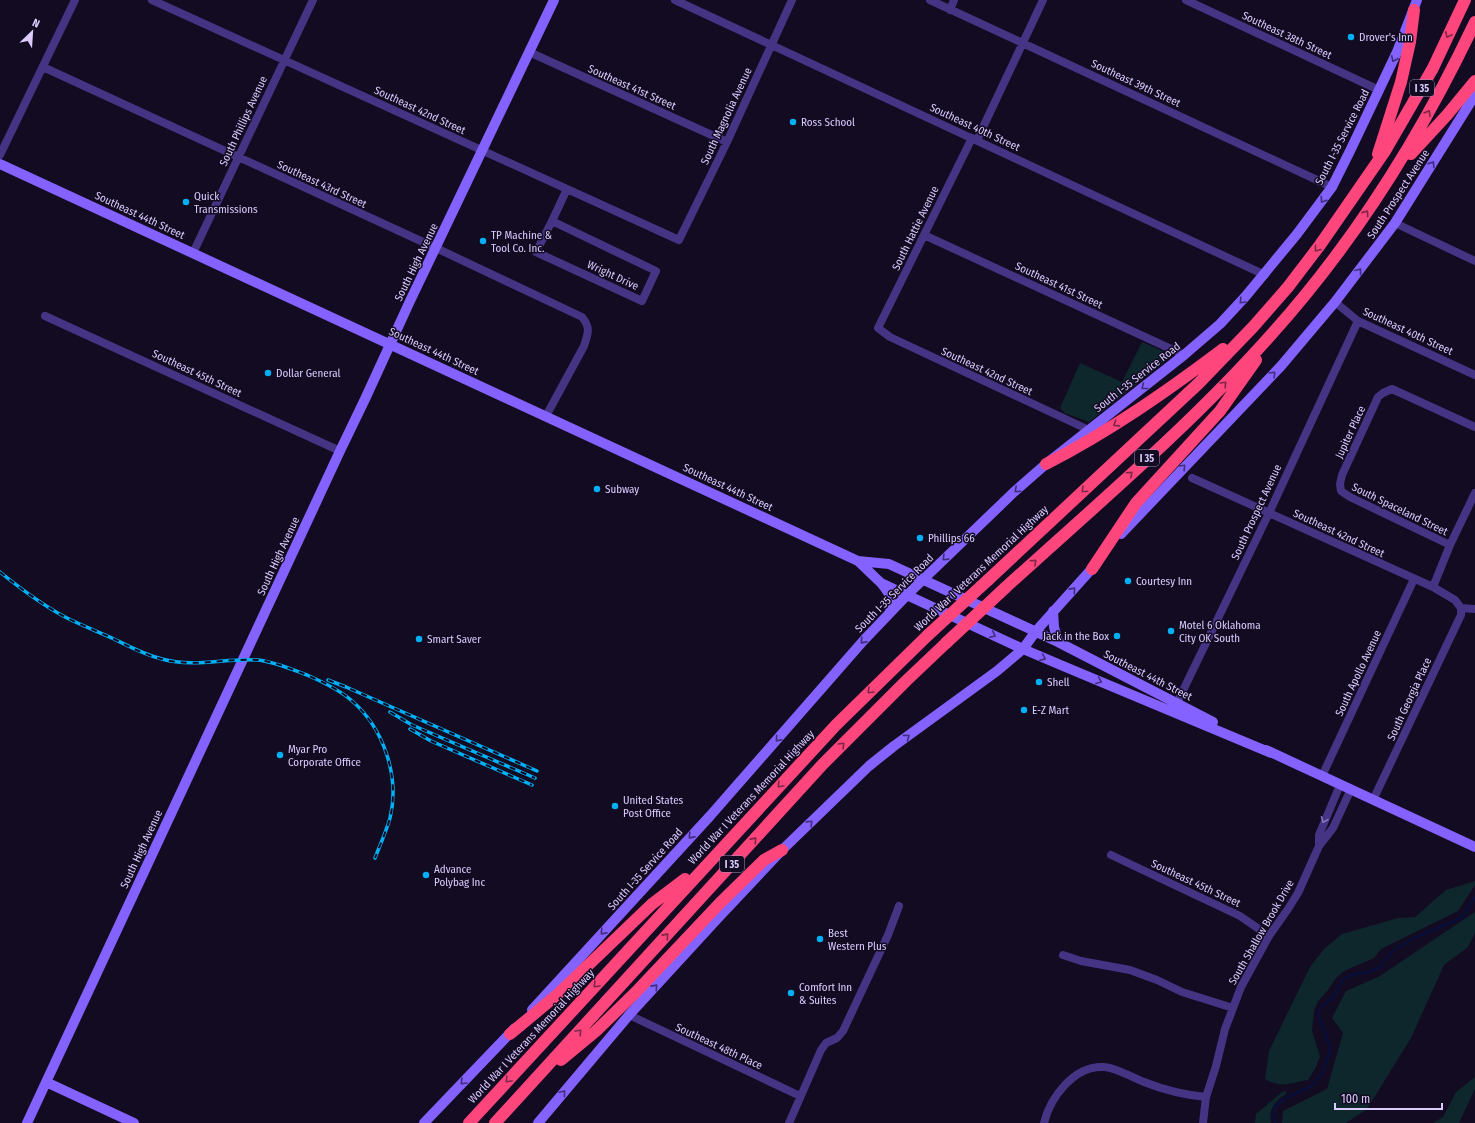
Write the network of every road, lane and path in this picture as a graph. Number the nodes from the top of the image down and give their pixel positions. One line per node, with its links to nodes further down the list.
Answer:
1 (75, 0): 19 (street)
2 (152, 0): 18 (street, Southeast 42nd Street)
3 (313, 0): 18 (street, South Phillips Avenue)
4 (554, 0): 17 (main road, South High Avenue)
5 (675, 0): 16 (street, Southeast 40th Street)
6 (792, 0): 16 (street, South Magnolia Avenue)
7 (930, 0): 13 (street, Southeast 39th Street)
8 (954, 0): 13 (street)
9 (1044, 0): 15 (street, South Hattie Avenue)
10 (1186, 0): 21 (street, Southeast 38th Street)
11 (1465, 0): 30 (highway, World War I Veterans Memorial Highway / I 35, one-way to 30)
12 (1415, 5): 21 (main road, South I-35 Service Road, one-way to 21); 30 (highway)
13 (950, 10): 15 (street, Southeast 39th Street)
14 (1475, 22): 29 (highway, I 35, one-way to 14)
15 (1023, 43): 23 (street, South Hattie Avenue); 31 (street, Southeast 39th Street)
16 (771, 44): 23 (street, Southeast 40th Street); 24 (street, South Magnolia Avenue)
17 (529, 52): 24 (street, Southeast 41st Street); 25 (main road, South High Avenue)
18 (284, 60): 25 (street, Southeast 42nd Street); 27 (street, South Phillips Avenue)
19 (43, 67): 26 (street); 27 (street, Southeast 43rd Street)
20 (1475, 81): 29 (highway)
21 (1379, 90): 31 (main road, South I-35 Service Road)
22 (1473, 100): 34 (main road, South Prospect Avenue, one-way to 22)
23 (974, 139): 35 (street, South Hattie Avenue); 40 (street, Southeast 40th Street)
24 (727, 142): 36 (street, South Magnolia Avenue)
25 (482, 150): 32 (street, Southeast 42nd Street); 37 (main road, South High Avenue)
26 (0, 155)
27 (238, 157): 37 (street, Southeast 43rd Street); 38 (street, South Phillips Avenue)
28 (0, 164): 38 (main road, Southeast 44th Street)
29 (1395, 171): 44 (highway, I 35, one-way to 29)
30 (1372, 172): 45 (highway, World War I Veterans Memorial Highway / I 35, one-way to 45)
31 (1332, 186): 40 (main road, South I-35 Service Road, one-way to 40)
32 (567, 189): 33 (street, Wright Drive); 36 (street, Southeast 42nd Street)
33 (552, 221): 33 (street, Wright Drive)
34 (1395, 223): 39 (street); 41 (main road, South Prospect Avenue, one-way to 34)
35 (924, 235): 46 (street, South Hattie Avenue); 48 (street, Southeast 41st Street)
36 (679, 240)
37 (436, 248): 47 (main road, South High Avenue); 50 (street, Southeast 43rd Street)
38 (194, 252): 47 (main road, Southeast 44th Street)
39 (1475, 261)
40 (1265, 274): 48 (main road, South I-35 Service Road, one-way to 48)
41 (1335, 302): 43 (street, Southeast 40th Street); 61 (main road, one-way to 41)
42 (45, 316): 53 (street, Southeast 45th Street)
43 (1358, 321): 49 (street, Southeast 40th Street); 58 (street, South Prospect Avenue)
44 (1283, 322): 61 (highway); 91 (highway, I 35, one-way to 44, bridge)
45 (1253, 327): 54 (highway, one-way to 54); 83 (highway, World War I Veterans Memorial Highway / I 35, one-way to 83, bridge)
46 (878, 328): 52 (street, Southeast 42nd Street)
47 (390, 344): 50 (main road, Southeast 44th Street); 53 (main road, South High Avenue)
48 (1184, 355): 52 (main road, South I-35 Service Road, one-way to 52)
49 (1475, 375)
50 (546, 416): 60 (main road, Southeast 44th Street)
51 (1475, 426): 56 (street, Jupiter Place)
52 (1089, 430): 54 (main road, South I-35 Service Road)
53 (340, 451): 90 (main road, South High Avenue)
54 (1046, 464): 62 (main road, South I-35 Service Road, one-way to 62)
55 (1192, 478): 58 (street, Southeast 42nd Street)
56 (1341, 491): 59 (street, South Spaceland Street)
57 (1475, 493): 59 (street)
58 (1269, 513): 63 (street, Southeast 42nd Street); 74 (street, South Prospect Avenue)
59 (1450, 546): 65 (street)
60 (858, 561): 62 (main road, Southeast 44th Street); 64 (main road, Southeast 44th Street)
61 (1092, 569): 69 (main road, one-way to 61)
62 (923, 579): 66 (main road, South I-35 Service Road); 71 (main road, Southeast 44th Street)
63 (1414, 579): 65 (street, Southeast 42nd Street); 75 (street, South Apollo Avenue)
64 (881, 583): 66 (main road, Southeast 44th Street); 70 (main road)
65 (1433, 587): 67 (street, Southeast 42nd Street)
66 (907, 595): 70 (main road, South I-35 Service Road); 73 (main road, Southeast 44th Street, one-way to 73)
67 (1461, 608): 68 (street); 78 (street, South Georgia Place)
68 (1475, 609)
69 (1053, 611): 71 (main road); 72 (main road)
70 (890, 613): 89 (main road, South I-35 Service Road, one-way to 89)
71 (1036, 631): 72 (main road, Southeast 44th Street); 73 (main road)
72 (1058, 642): 74 (main road, Southeast 44th Street)
73 (1023, 649): 74 (main road, Southeast 44th Street, one-way to 74); 81 (main road, one-way to 73)
74 (1175, 708): 75 (main road, Southeast 44th Street)
75 (1322, 776): 76 (main road, Southeast 44th Street)
76 (1340, 785): 77 (main road, Southeast 44th Street); 79 (street, South Shallow Brook Drive, one-way to 79)
77 (1351, 789): 78 (main road, Southeast 44th Street); 79 (street, South Shallow Brook Drive)
78 (1373, 800): 80 (main road, Southeast 44th Street)
79 (1319, 846): 85 (street, South Shallow Brook Drive)
80 (1475, 847)
81 (782, 850): 88 (main road, one-way to 81); 91 (highway)
82 (1111, 854): 85 (street, Southeast 45th Street)
83 (707, 863): 89 (highway); 97 (highway, World War I Veterans Memorial Highway / I 35, one-way to 97)
84 (899, 906): 92 (street)
85 (1269, 936): 87 (street, South Shallow Brook Drive)
86 (1064, 955): 87 (street)
87 (1233, 1008): 93 (street, South Shallow Brook Drive)
88 (629, 1015): 92 (street, Southeast 48th Place); 99 (main road, one-way to 88)
89 (510, 1034): 96 (main road, South I-35 Service Road, one-way to 96)
90 (46, 1082): 94 (main road, South High Avenue); 95 (main road)
91 (524, 1092): 98 (highway, I 35)
92 (800, 1096): 100 (street)
93 (1206, 1097): 101 (street); 102 (street, South Shallow Brook Drive)
94 (27, 1123)
95 (134, 1123)
96 (424, 1123)
97 (469, 1123)
98 (495, 1123)
99 (538, 1123)
100 (789, 1123)
101 (1044, 1123)
102 (1204, 1123)

